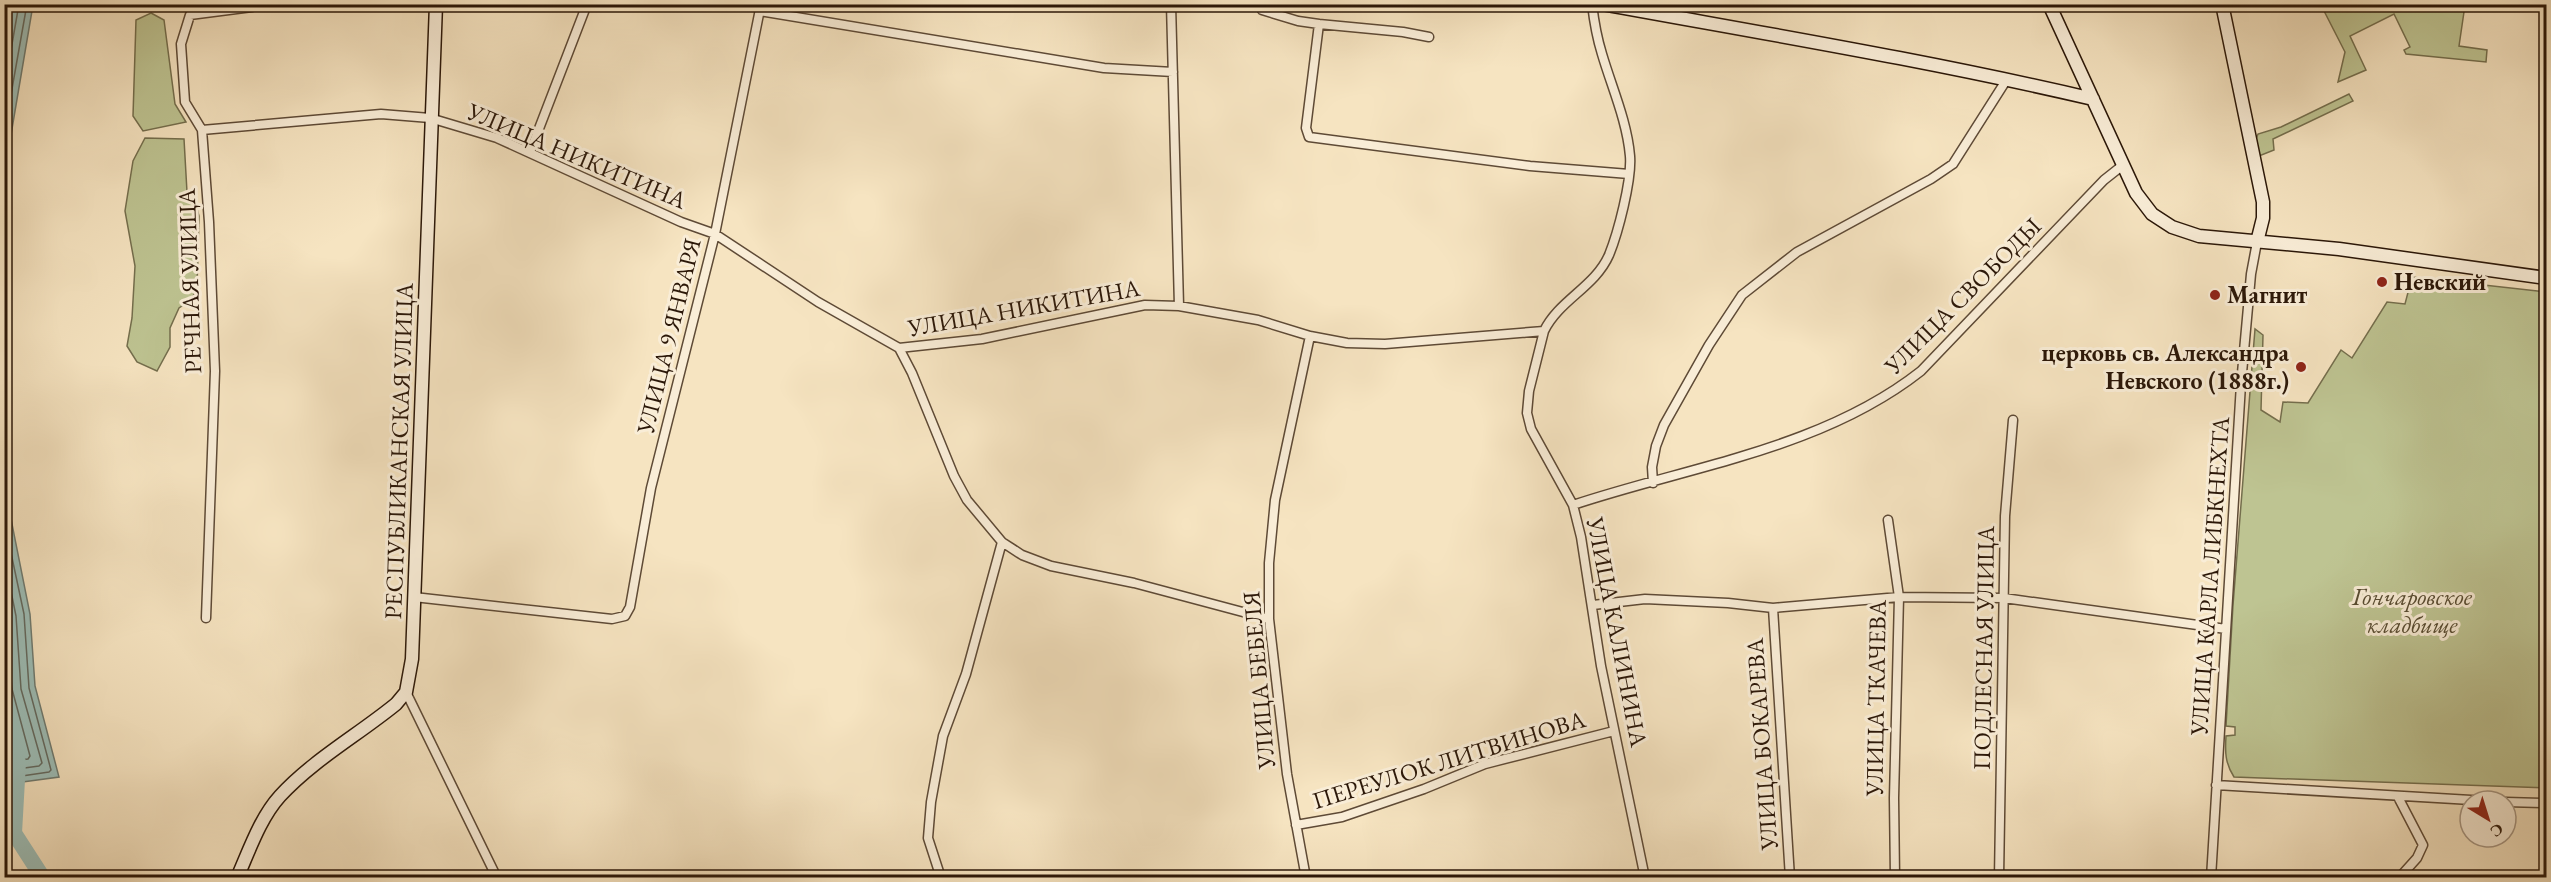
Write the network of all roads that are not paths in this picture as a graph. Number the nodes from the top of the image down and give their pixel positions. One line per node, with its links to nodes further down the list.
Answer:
1 (252, 4): 17 (street, РЕЧНАЯ УЛИЦА)
2 (436, 4): 16 (street, РЕСПУБЛИКАНСКАЯ УЛИЦА)
3 (587, 4): 18 (street)
4 (1171, 4): 13 (street)
5 (1592, 4): 20 (street)
6 (1603, 4): 14 (street)
7 (2049, 4): 15 (street)
8 (2222, 4): 22 (street)
9 (761, 8): 13 (street); 21 (street, УЛИЦА 9 ЯНВАРЯ)
10 (1262, 10): 11 (street)
11 (1319, 24): 12 (street); 20 (street)
12 (1429, 37)
13 (1173, 72): 24 (street)
14 (2007, 79): 15 (street); 29 (street)
15 (2093, 99): 19 (street)
16 (430, 118): 17 (street, УЛИЦА НИКИТИНА); 18 (street, УЛИЦА НИКИТИНА); 33 (street, РЕСПУБЛИКАНСКАЯ УЛИЦА)
17 (202, 130): 38 (street, РЕЧНАЯ УЛИЦА)
18 (530, 152): 21 (street, УЛИЦА НИКИТИНА)
19 (2123, 165): 22 (street); 29 (street, УЛИЦА СВОБОДЫ)
20 (1629, 174): 25 (street)
21 (715, 234): 27 (street, УЛИЦА НИКИТИНА); 33 (street, УЛИЦА 9 ЯНВАРЯ)
22 (2257, 242): 23 (street); 40 (street, УЛИЦА КАРЛА ЛИБКНЕХТА)
23 (2547, 278)
24 (1179, 306): 26 (street, УЛИЦА НИКИТИНА); 27 (street, УЛИЦА НИКИТИНА)
25 (1544, 331): 26 (street, УЛИЦА НИКИТИНА); 30 (street, УЛИЦА КАЛИНИНА)
26 (1310, 336): 39 (street, УЛИЦА БЕБЕЛЯ)
27 (898, 348): 32 (street)
28 (2013, 420): 35 (street, ПОДЛЕСНАЯ УЛИЦА)
29 (1653, 483): 30 (street, УЛИЦА СВОБОДЫ)
30 (1573, 505): 36 (street, УЛИЦА КАЛИНИНА)
31 (1888, 520): 34 (street, УЛИЦА ТКАЧЕВА)
32 (1002, 542): 39 (street); 51 (street)
33 (414, 597): 41 (street, РЕСПУБЛИКАНСКАЯ УЛИЦА)
34 (1899, 597): 35 (street); 37 (street); 55 (street, УЛИЦА ТКАЧЕВА)
35 (2004, 598): 40 (street); 56 (street, ПОДЛЕСНАЯ УЛИЦА)
36 (1593, 605): 37 (street); 42 (street, УЛИЦА КАЛИНИНА)
37 (1773, 608): 54 (street, УЛИЦА БОКАРЕВА)
38 (206, 618)
39 (1269, 619): 48 (street, УЛИЦА БЕБЕЛЯ)
40 (2226, 629): 43 (street, УЛИЦА КАРЛА ЛИБКНЕХТА)
41 (406, 692): 49 (street); 50 (street)
42 (1614, 731): 48 (street, ПЕРЕУЛОК ЛИТВИНОВА); 53 (street, УЛИЦА КАЛИНИНА)
43 (2216, 785): 44 (street); 57 (street, УЛИЦА КАРЛА ЛИБКНЕХТА)
44 (2398, 797): 45 (street); 58 (street)
45 (2458, 800)
46 (2518, 802): 47 (street)
47 (2547, 803)
48 (1296, 825): 52 (street, УЛИЦА БЕБЕЛЯ)
49 (237, 878)
50 (497, 878)
51 (941, 878)
52 (1306, 878)
53 (1645, 878)
54 (1790, 878)
55 (1895, 878)
56 (1999, 878)
57 (2211, 878)
58 (2398, 878)

